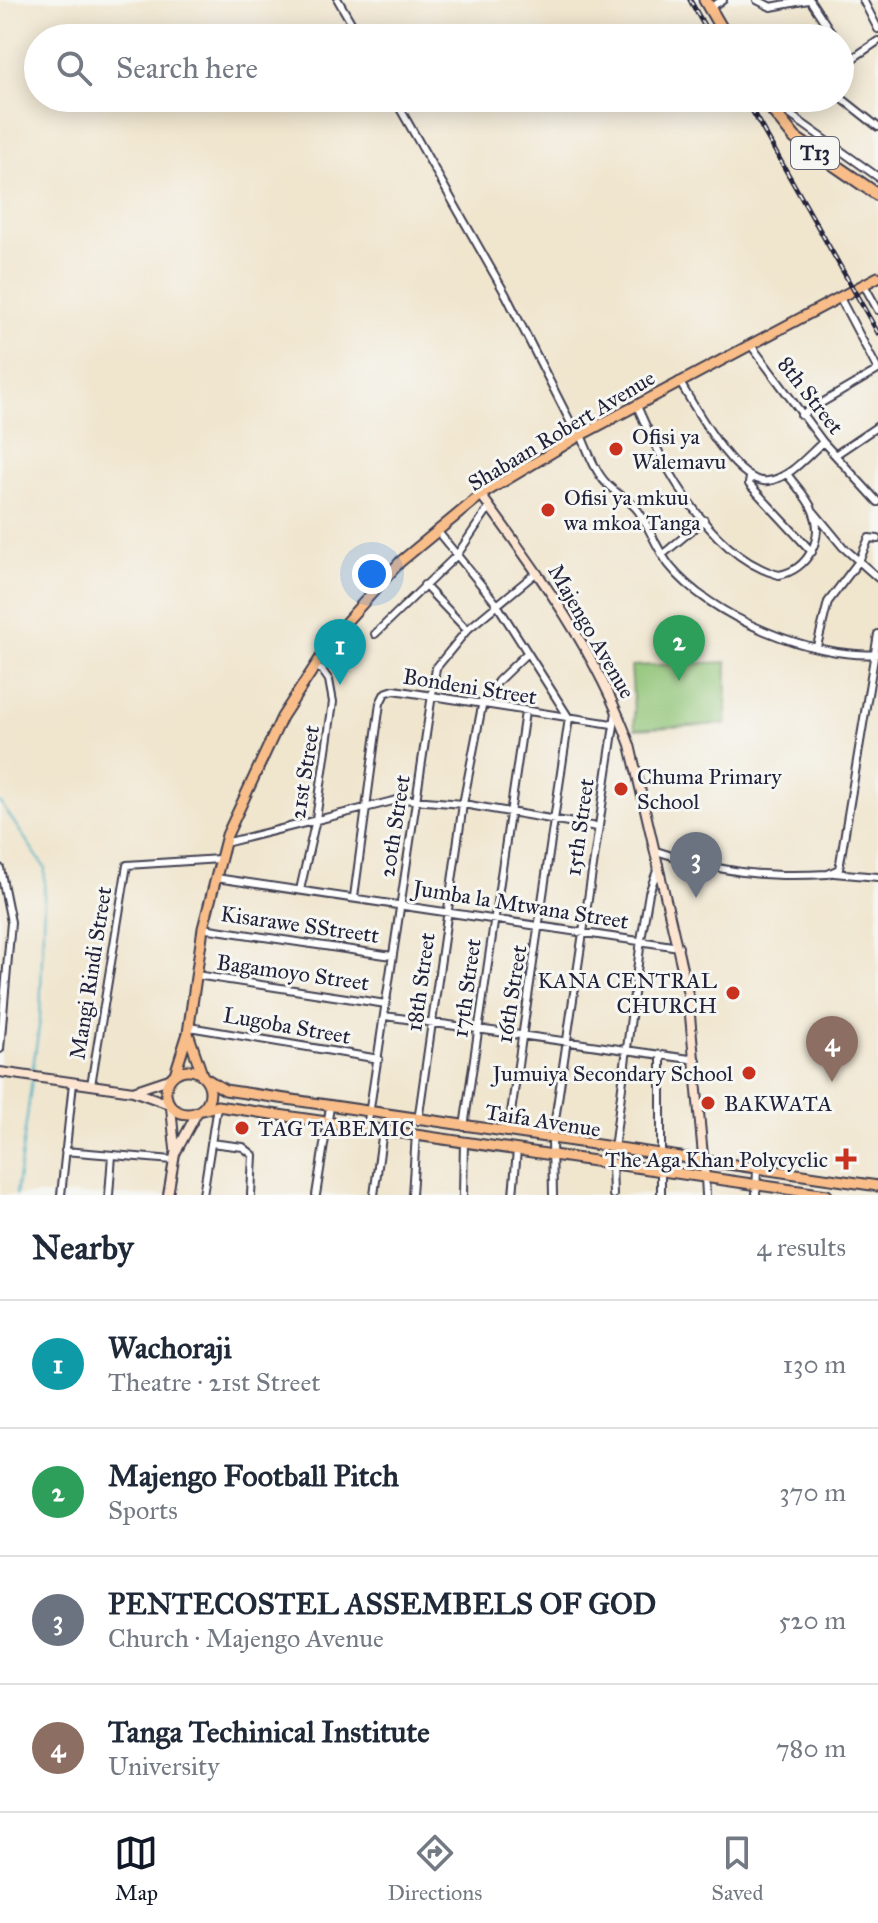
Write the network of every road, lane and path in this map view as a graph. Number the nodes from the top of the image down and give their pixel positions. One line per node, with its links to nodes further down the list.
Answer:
1 (338, 0): 7 (street)
2 (723, 0): 6 (street)
3 (757, 0): 4 (street)
4 (809, 0): 9 (street)
5 (863, 0): 10 (street)
6 (707, 4): 8 (highway)
7 (352, 24)
8 (719, 24)
9 (825, 24)
10 (878, 29)
11 (878, 41): 12 (street)
12 (854, 58)
13 (854, 108): 16 (street)
14 (402, 112): 29 (street)
15 (779, 113): 17 (street); 18 (highway, T13)
16 (878, 127)
17 (878, 177)
18 (878, 195)
19 (878, 277): 20 (main road, Shabaan Robert Avenue)
20 (864, 285): 21 (main road, Shabaan Robert Avenue); 22 (street)
21 (840, 298): 23 (main road, Shabaan Robert Avenue); 24 (street)
22 (878, 310)
23 (750, 344): 25 (main road, Shabaan Robert Avenue); 27 (street, 8th Street)
24 (878, 370): 27 (street)
25 (679, 381): 26 (main road, Shabaan Robert Avenue); 33 (street)
26 (637, 406): 29 (main road, Shabaan Robert Avenue); 38 (street)
27 (801, 415): 30 (street, 8th Street)
28 (878, 426): 31 (street)
29 (580, 436): 34 (main road, Shabaan Robert Avenue); 43 (street)
30 (823, 442): 31 (street, 8th Street); 32 (street)
31 (835, 455): 35 (street, 8th Street)
32 (787, 474): 33 (street); 37 (street)
33 (750, 477): 41 (street)
34 (481, 495): 36 (street, Majengo Avenue); 39 (main road, Shabaan Robert Avenue)
35 (878, 502)
36 (490, 506): 42 (street); 45 (street, Majengo Avenue)
37 (813, 511): 41 (street); 44 (street)
38 (704, 520): 41 (street); 43 (street)
39 (438, 532): 42 (street); 55 (main road, Shabaan Robert Avenue)
40 (878, 539): 44 (street)
41 (812, 552)
42 (457, 555): 47 (street); 48 (street)
43 (662, 555): 52 (street)
44 (859, 561): 46 (street); 52 (street)
45 (537, 572): 48 (street, 20th Street); 60 (street, Majengo Avenue)
46 (878, 578)
47 (424, 585): 49 (street); 50 (street)
48 (496, 603): 49 (street, 20th Street); 53 (street)
49 (467, 630): 56 (street, 20th Street)
50 (375, 634)
51 (878, 634): 54 (street)
52 (817, 646): 54 (street)
53 (527, 653): 59 (street); 62 (street)
54 (875, 654): 57 (street)
55 (314, 667): 68 (street, 21st Street); 71 (main road, Shabaan Robert Avenue)
56 (432, 696): 59 (street, Bondeni Street); 64 (street, 20th Street); 66 (street, Bondeni Street)
57 (866, 696): 58 (street); 76 (street)
58 (878, 698)
59 (482, 706): 61 (street, Bondeni Street); 65 (street, 18th Street)
60 (617, 709): 63 (street, 15th Street); 72 (street, Majengo Avenue)
61 (525, 712): 62 (street, Bondeni Street); 67 (street, 17th Street)
62 (569, 718): 63 (street, Bondeni Street); 69 (street, 16th Street)
63 (612, 724): 70 (street, 15th Street)
64 (416, 799): 65 (street); 66 (street); 81 (street, 20th Street)
65 (463, 804): 67 (street); 82 (street, 18th Street)
66 (363, 807): 68 (street); 80 (street, Bondeni Street)
67 (511, 811): 69 (street); 83 (street, 17th Street)
68 (316, 819): 71 (street); 79 (street, 21st Street)
69 (555, 819): 70 (street); 84 (street, 16th Street)
70 (597, 827): 86 (street, 15th Street)
71 (225, 843): 73 (main road, Shabaan Robert Avenue)
72 (656, 851): 74 (street, Majengo Avenue); 76 (street)
73 (220, 859): 78 (main road, Shabaan Robert Avenue); 107 (street, Mangi Rindi Street)
74 (659, 864): 87 (street); 88 (street, Majengo Avenue)
75 (0, 868): 98 (street)
76 (830, 873): 77 (street)
77 (878, 877)
78 (215, 878): 79 (street, Jumba la Mtwana Street); 85 (main road, Shabaan Robert Avenue)
79 (300, 890): 80 (street, Jumba la Mtwana Street)
80 (354, 897): 81 (street, Jumba la Mtwana Street)
81 (400, 903): 82 (street, Jumba la Mtwana Street); 89 (street, 20th Street)
82 (448, 911): 83 (street, Jumba la Mtwana Street); 93 (street, 18th Street)
83 (495, 918): 84 (street, Jumba la Mtwana Street); 95 (street, 17th Street)
84 (540, 925): 86 (street, Jumba la Mtwana Street); 96 (street, 16th Street)
85 (203, 928): 89 (street, Kisarawe SStreett); 90 (main road, Shabaan Robert Avenue)
86 (582, 931): 87 (street, Jumba la Mtwana Street); 97 (street, 15th Street)
87 (641, 940): 88 (street, Jumba la Mtwana Street); 99 (street)
88 (679, 947): 102 (street, Majengo Avenue)
89 (392, 956): 91 (street, 20th Street)
90 (195, 975): 91 (street, Bagamoyo Street); 94 (main road, Shabaan Robert Avenue)
91 (386, 1004): 92 (street, 20th Street)
92 (385, 1016): 93 (street, Bagamoyo Street); 101 (street, 20th Street)
93 (432, 1023): 95 (street, Bagamoyo Street); 114 (street, 18th Street)
94 (188, 1030): 101 (street, Lugoba Street); 104 (main road); 105 (main road)
95 (478, 1030): 96 (street, Bagamoyo Street); 116 (street, 17th Street)
96 (523, 1036): 97 (street, Bagamoyo Street); 119 (street, 16th Street)
97 (566, 1042): 99 (street, Bagamoyo Street); 121 (street, 15th Street)
98 (0, 1049)
99 (625, 1051): 100 (street, Bagamoyo Street); 124 (street)
100 (661, 1056): 102 (street, Bagamoyo Street); 129 (street)
101 (379, 1059): 113 (street, 20th Street)
102 (697, 1060): 131 (street, Majengo Avenue)
103 (0, 1072): 106 (street)
104 (172, 1076): 105 (main road); 108 (street); 109 (main road)
105 (204, 1077): 111 (main road, Taifa Avenue); 112 (main road)
106 (73, 1083): 107 (street); 126 (street)
107 (91, 1085): 108 (street)
108 (133, 1091): 109 (street)
109 (170, 1106): 112 (main road); 130 (street)
110 (217, 1106): 112 (main road, Taifa Avenue); 115 (main road, Taifa Avenue); 123 (street)
111 (330, 1107): 113 (main road, Taifa Avenue); 115 (street)
112 (200, 1111): 130 (street)
113 (369, 1113): 114 (main road, Taifa Avenue); 117 (street, 20th Street)
114 (418, 1121): 116 (main road, Taifa Avenue)
115 (328, 1122): 117 (main road, Taifa Avenue); 144 (street)
116 (464, 1127): 119 (main road, Taifa Avenue)
117 (367, 1128): 118 (main road, Taifa Avenue)
118 (383, 1130): 120 (main road, Taifa Avenue); 145 (street)
119 (508, 1133): 121 (main road, Taifa Avenue)
120 (416, 1134): 122 (main road, Taifa Avenue); 146 (street)
121 (552, 1140): 124 (main road, Taifa Avenue); 127 (street, 15th Street)
122 (464, 1141): 125 (main road, Taifa Avenue); 147 (street)
123 (211, 1143): 142 (street); 143 (street)
124 (614, 1149): 129 (main road, Taifa Avenue)
125 (517, 1150): 127 (main road, Taifa Avenue); 148 (street)
126 (65, 1151): 128 (street); 139 (street)
127 (550, 1154): 132 (main road, Taifa Avenue); 149 (street, 15th Street)
128 (112, 1155): 130 (street); 140 (street)
129 (659, 1155): 131 (main road, Taifa Avenue); 134 (street)
130 (174, 1157): 141 (street)
131 (704, 1161): 133 (main road, Taifa Avenue); 135 (street, Majengo Avenue)
132 (612, 1163): 134 (main road, Taifa Avenue); 150 (street)
133 (757, 1168): 136 (street); 137 (main road, Taifa Avenue)
134 (660, 1170): 135 (main road, Taifa Avenue); 151 (street)
135 (705, 1177): 136 (main road, Taifa Avenue); 152 (street)
136 (756, 1183): 138 (main road, Taifa Avenue); 153 (street)
137 (878, 1186)
138 (804, 1194): 154 (main road, Taifa Avenue)
139 (61, 1195)
140 (109, 1195)
141 (168, 1195)
142 (203, 1195)
143 (251, 1195)
144 (316, 1195)
145 (374, 1195)
146 (412, 1195)
147 (463, 1195)
148 (513, 1195)
149 (553, 1195)
150 (613, 1195)
151 (661, 1195)
152 (706, 1195)
153 (756, 1195)
154 (827, 1195)

